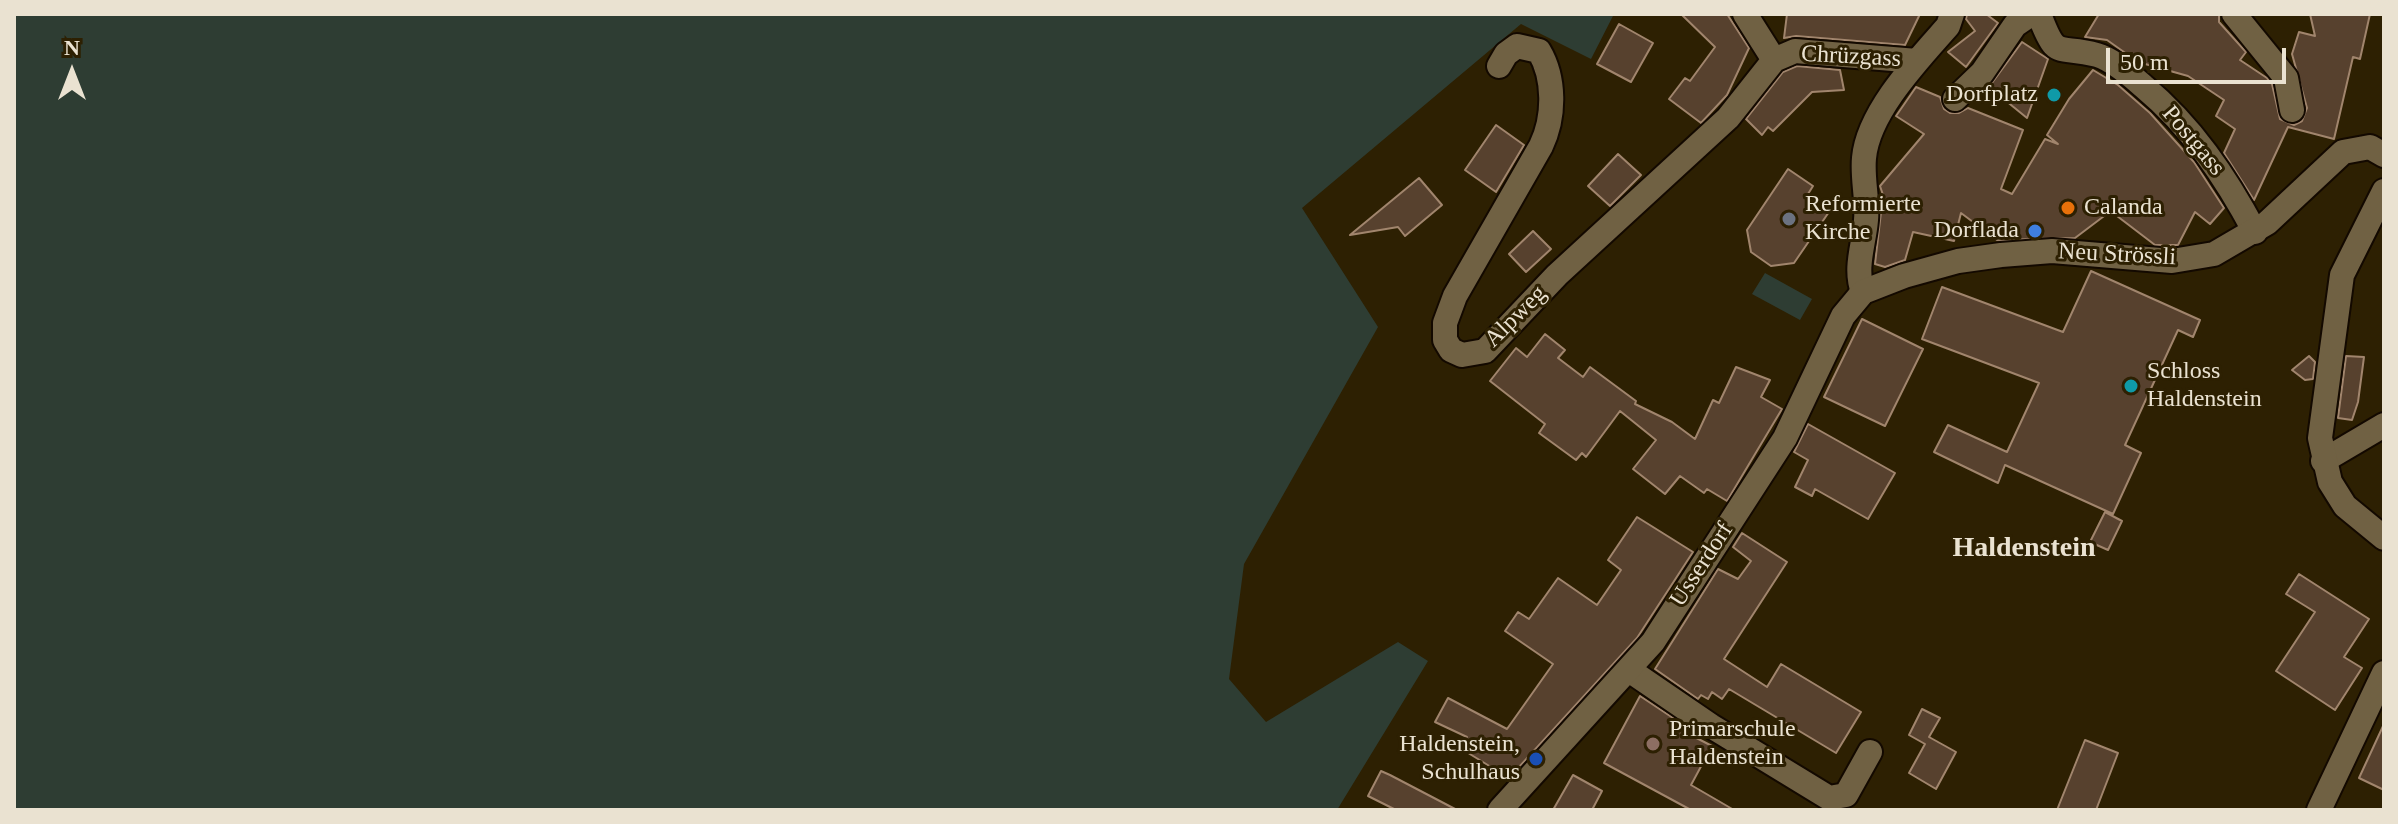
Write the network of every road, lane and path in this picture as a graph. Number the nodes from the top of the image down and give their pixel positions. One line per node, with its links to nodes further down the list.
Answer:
1 (1745, 14): 6 (street)
2 (1952, 14): 7 (street, Chrüzgass)
3 (2031, 14): 9 (street)
4 (2039, 14): 13 (street, Postgass)
5 (2234, 14): 10 (street)
6 (1774, 60): 7 (street, Chrüzgass); 8 (street, Alpweg)
7 (1917, 61): 14 (street)
8 (1499, 66)
9 (1955, 99)
10 (2292, 110)
11 (2384, 155): 13 (street, Neu Strössli)
12 (2384, 191): 16 (street)
13 (2255, 232): 14 (street, Neu Strössli)
14 (1863, 292): 18 (street, Usserdorf)
15 (2384, 425): 16 (street)
16 (2323, 461): 17 (street)
17 (2384, 538)
18 (1629, 670): 20 (street); 21 (street, Usserdorf)
19 (2384, 673): 22 (street)
20 (1870, 752)
21 (1500, 810)
22 (2319, 810)

